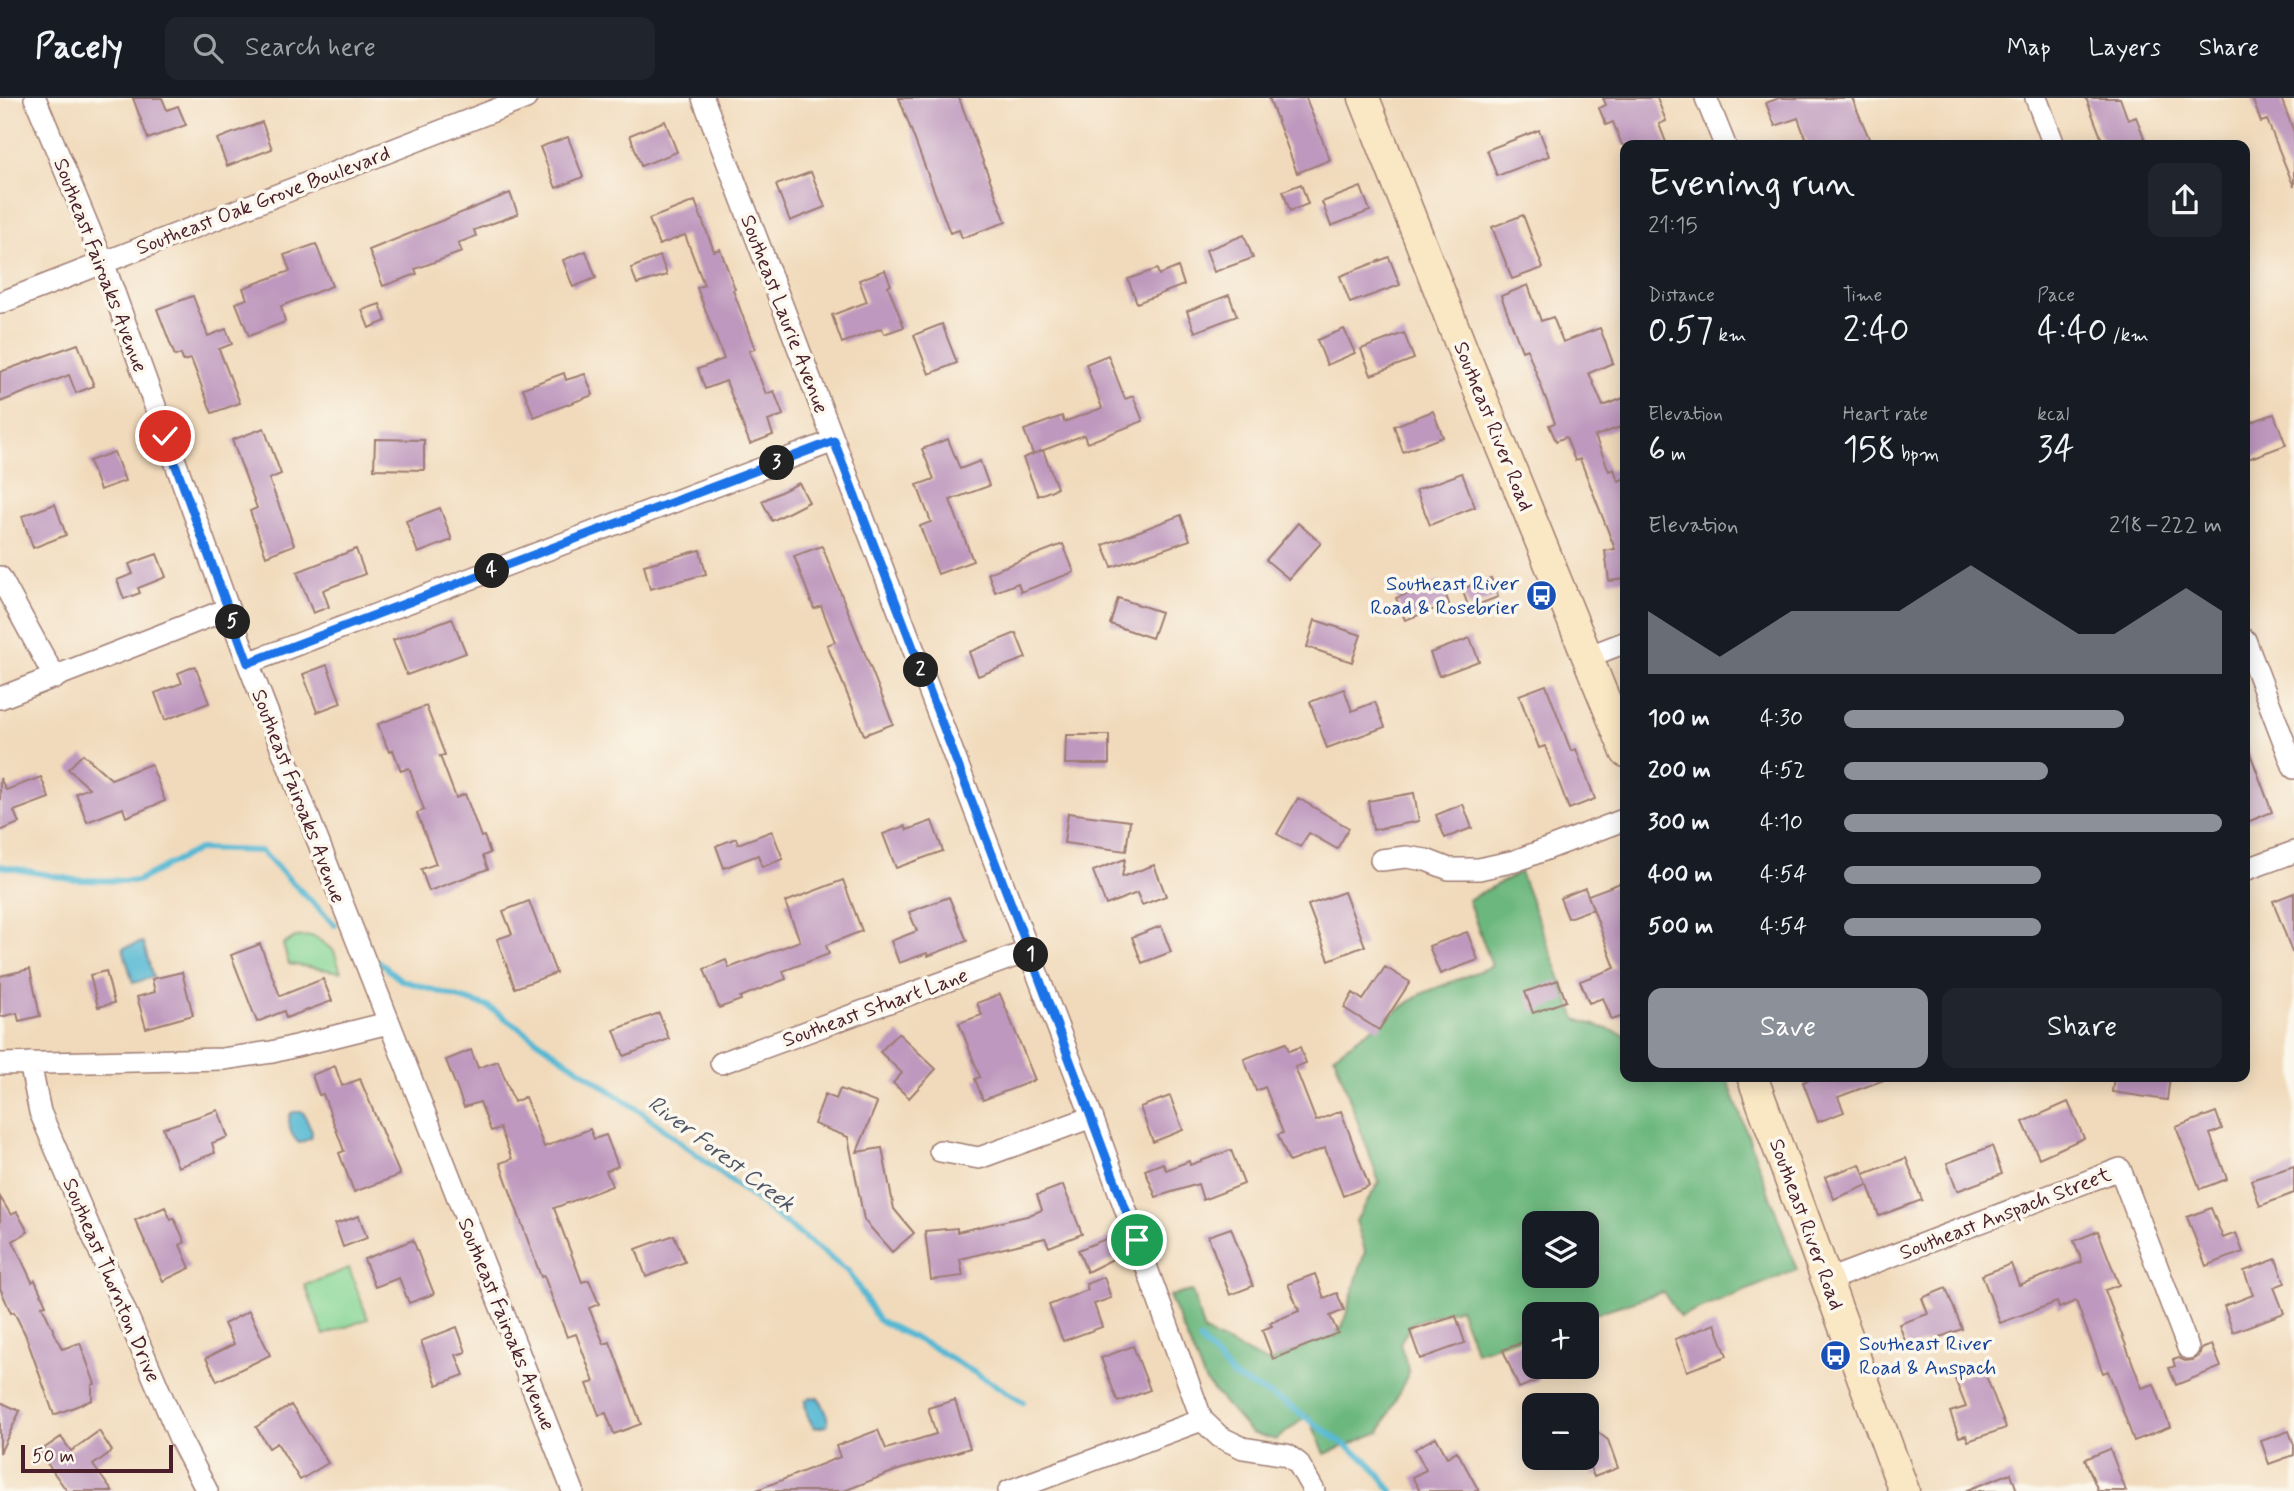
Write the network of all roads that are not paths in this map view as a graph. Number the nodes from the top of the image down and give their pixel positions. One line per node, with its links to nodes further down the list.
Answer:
1 (35, 98): 9 (street, Southeast Fairoaks Avenue)
2 (526, 98): 9 (street, Southeast Oak Grove Boulevard)
3 (703, 98): 11 (street, Southeast Laurie Avenue)
4 (1364, 98): 16 (street, Southeast River Road)
5 (1706, 98): 7 (street)
6 (2036, 98): 8 (street)
7 (1723, 140)
8 (2052, 140)
9 (103, 262): 10 (street, Southeast Oak Grove Boulevard); 13 (street, Southeast Fairoaks Avenue)
10 (0, 303)
11 (834, 441): 17 (street); 26 (street, Southeast Laurie Avenue)
12 (0, 577): 18 (street)
13 (228, 609): 17 (street, Southeast Fairoaks Avenue); 18 (street)
14 (1620, 644): 16 (street)
15 (2250, 653): 21 (street)
16 (1587, 657): 20 (street, Southeast River Road)
17 (248, 663): 27 (street, Southeast Fairoaks Avenue)
18 (55, 678): 19 (street)
19 (0, 698)
20 (1620, 737)
21 (2294, 768)
22 (1620, 821): 24 (street)
23 (2294, 852): 25 (street)
24 (1381, 860)
25 (2250, 868)
26 (1029, 951): 29 (street, Southeast Stuart Lane); 32 (street, Southeast Laurie Avenue)
27 (388, 1023): 28 (street); 38 (street, Southeast Fairoaks Avenue)
28 (30, 1063): 30 (street); 37 (street, Southeast Thornton Drive)
29 (721, 1063)
30 (0, 1064)
31 (1754, 1082): 34 (street, Southeast River Road)
32 (1092, 1116): 33 (street); 36 (street, Southeast Laurie Avenue)
33 (940, 1152)
34 (1828, 1280): 35 (street, Southeast Anspach Street); 41 (street, Southeast River Road)
35 (2188, 1348)
36 (1202, 1420): 39 (street); 40 (street)
37 (207, 1491)
38 (573, 1491)
39 (1009, 1491)
40 (1314, 1491)
41 (1904, 1491)

